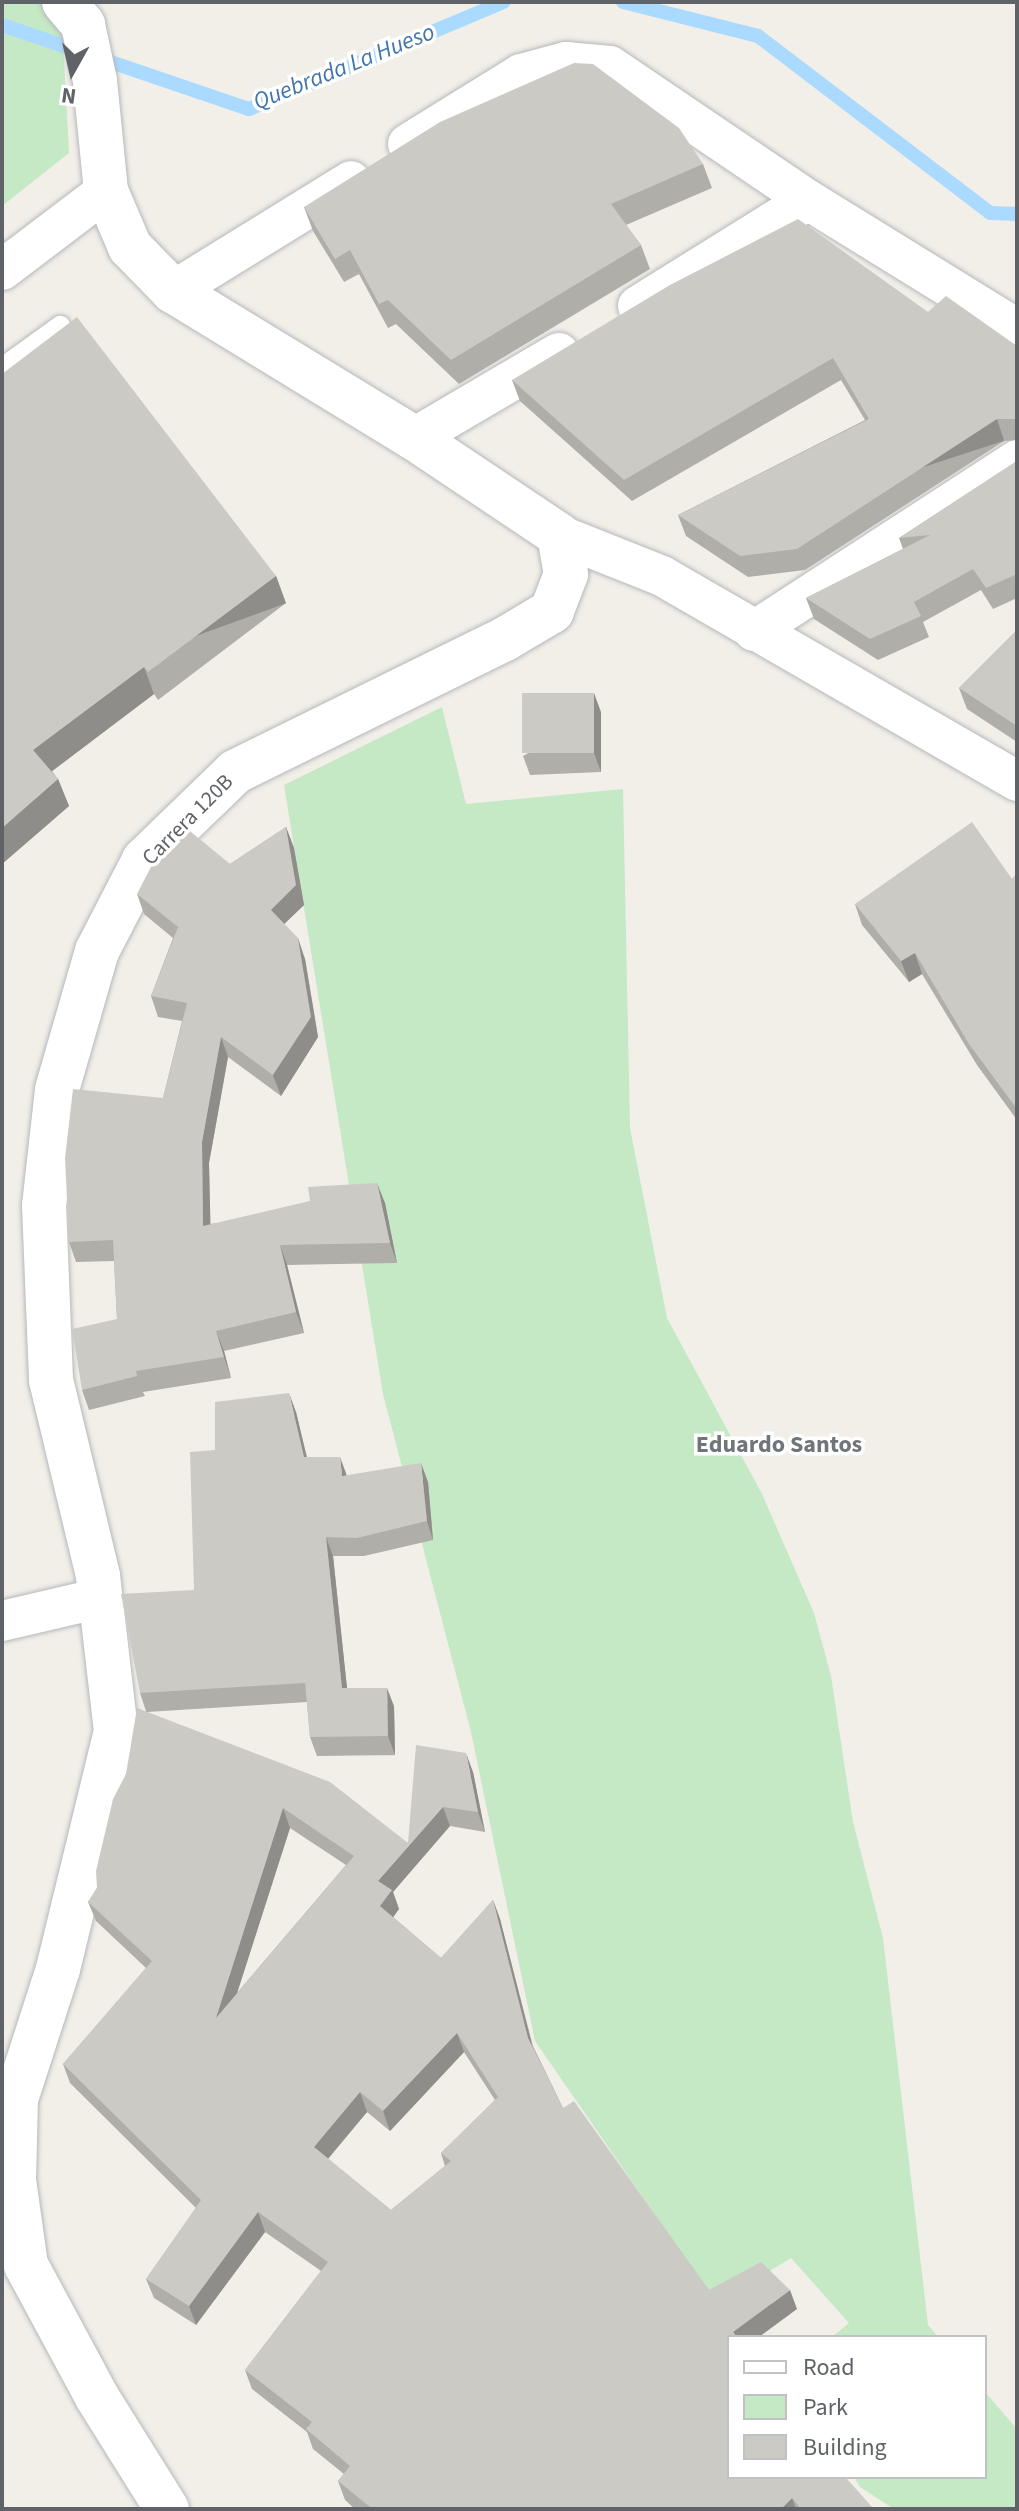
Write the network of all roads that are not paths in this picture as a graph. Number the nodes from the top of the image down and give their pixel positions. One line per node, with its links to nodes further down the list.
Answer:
1 (74, 13): 2 (street)
2 (106, 191): 4 (street); 5 (street)
3 (808, 200): 5 (street); 7 (street); 9 (street)
4 (2, 270)
5 (173, 291): 9 (street)
6 (60, 326): 8 (lane)
7 (1017, 329)
8 (2, 368)
9 (414, 438): 11 (street)
10 (1017, 460): 12 (street)
11 (559, 535): 12 (street); 14 (street, Carrera 120B)
12 (754, 631): 13 (street)
13 (1017, 781)
14 (101, 1598): 15 (street); 16 (street, Carrera 120B)
15 (2, 1621)
16 (167, 2509)

